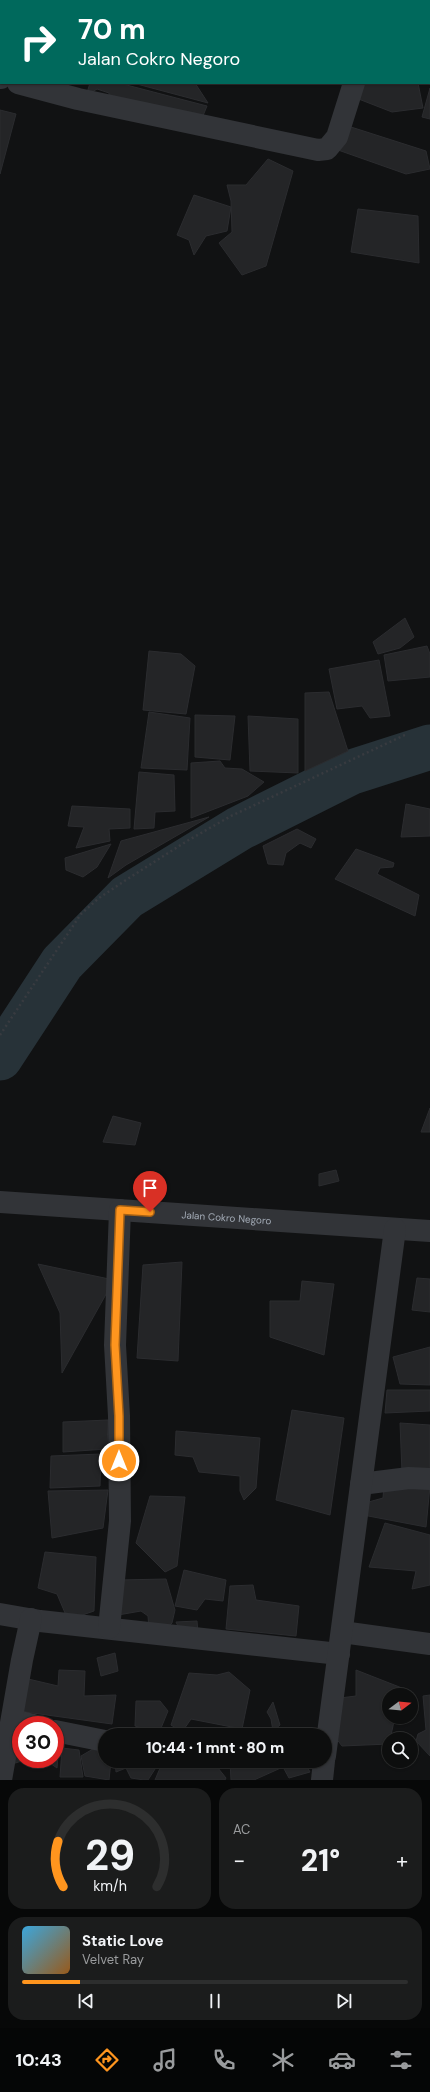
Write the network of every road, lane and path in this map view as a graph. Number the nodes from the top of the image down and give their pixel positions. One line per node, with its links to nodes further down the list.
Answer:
1 (26, 84): 3 (street)
2 (354, 84): 3 (street)
3 (80, 91)
4 (408, 734): 5 (path)
5 (0, 1035)
6 (0, 1202): 7 (street, Jalan Cokro Negoro)
7 (120, 1210): 8 (street, Jalan Cokro Negoro); 14 (street)
8 (395, 1228): 9 (street, Jalan Cokro Negoro); 11 (street)
9 (430, 1231)
10 (430, 1479): 11 (street)
11 (361, 1484): 15 (street)
12 (0, 1614): 13 (street)
13 (31, 1619): 14 (street); 18 (street)
14 (109, 1628): 17 (street)
15 (342, 1632): 16 (street); 17 (street)
16 (430, 1644)
17 (339, 1654): 20 (street)
18 (13, 1716)
19 (12, 1720): 24 (street)
20 (329, 1728)
21 (64, 1733): 22 (street)
22 (98, 1740)
23 (323, 1768): 25 (street)
24 (1, 1780)
25 (322, 1780)

